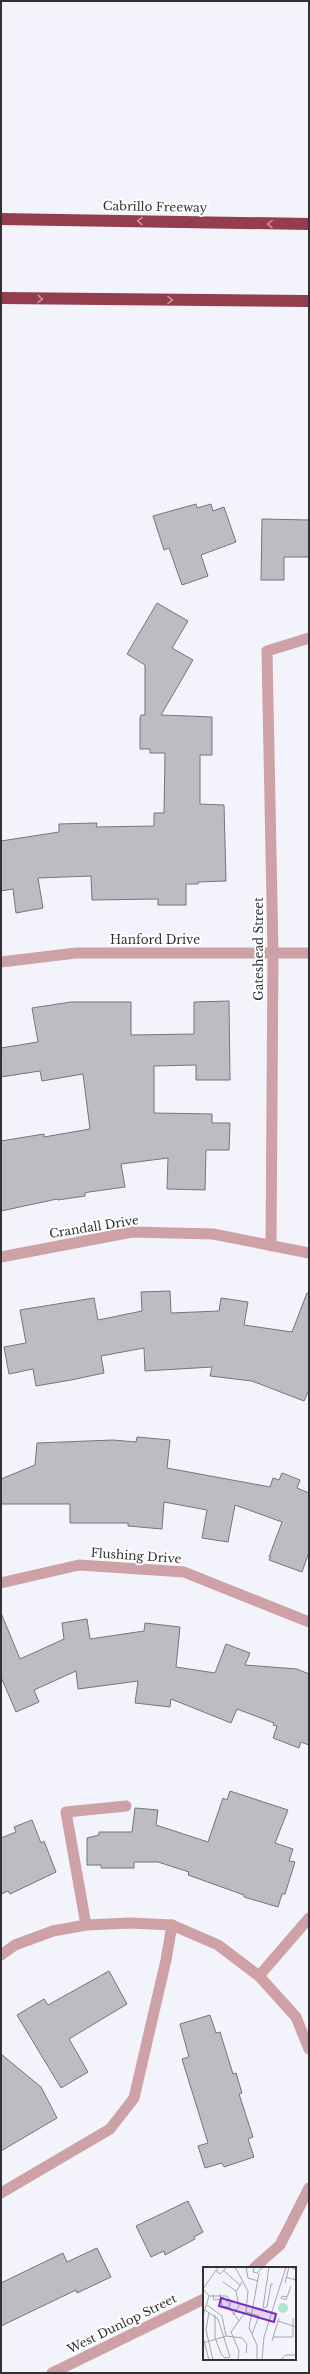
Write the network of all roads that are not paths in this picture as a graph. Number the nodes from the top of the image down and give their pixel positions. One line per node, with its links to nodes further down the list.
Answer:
1 (1, 219): 2 (highway, Cabrillo Freeway, one-way to 1)
2 (309, 224)
3 (1, 298): 4 (highway, one-way to 4)
4 (309, 302)
5 (309, 638): 7 (street, Gateshead Street)
6 (309, 952): 7 (street, Hanford Drive)
7 (273, 953): 8 (street, Hanford Drive); 9 (street, Gateshead Street)
8 (1, 962)
9 (270, 1246): 10 (street, Crandall Drive); 11 (street, Crandall Drive)
10 (309, 1253)
11 (1, 1256)
12 (1, 1583): 13 (street, Flushing Drive)
13 (309, 1622)
14 (126, 1806): 16 (street)
15 (309, 1918): 19 (street)
16 (86, 1925): 17 (street); 18 (street)
17 (172, 1925): 19 (street); 22 (street)
18 (1, 1955)
19 (259, 1976): 20 (street)
20 (309, 2049)
21 (309, 2188): 23 (street)
22 (1, 2194)
23 (255, 2267)
24 (203, 2299): 25 (street, West Dunlop Street)
25 (52, 2373)

